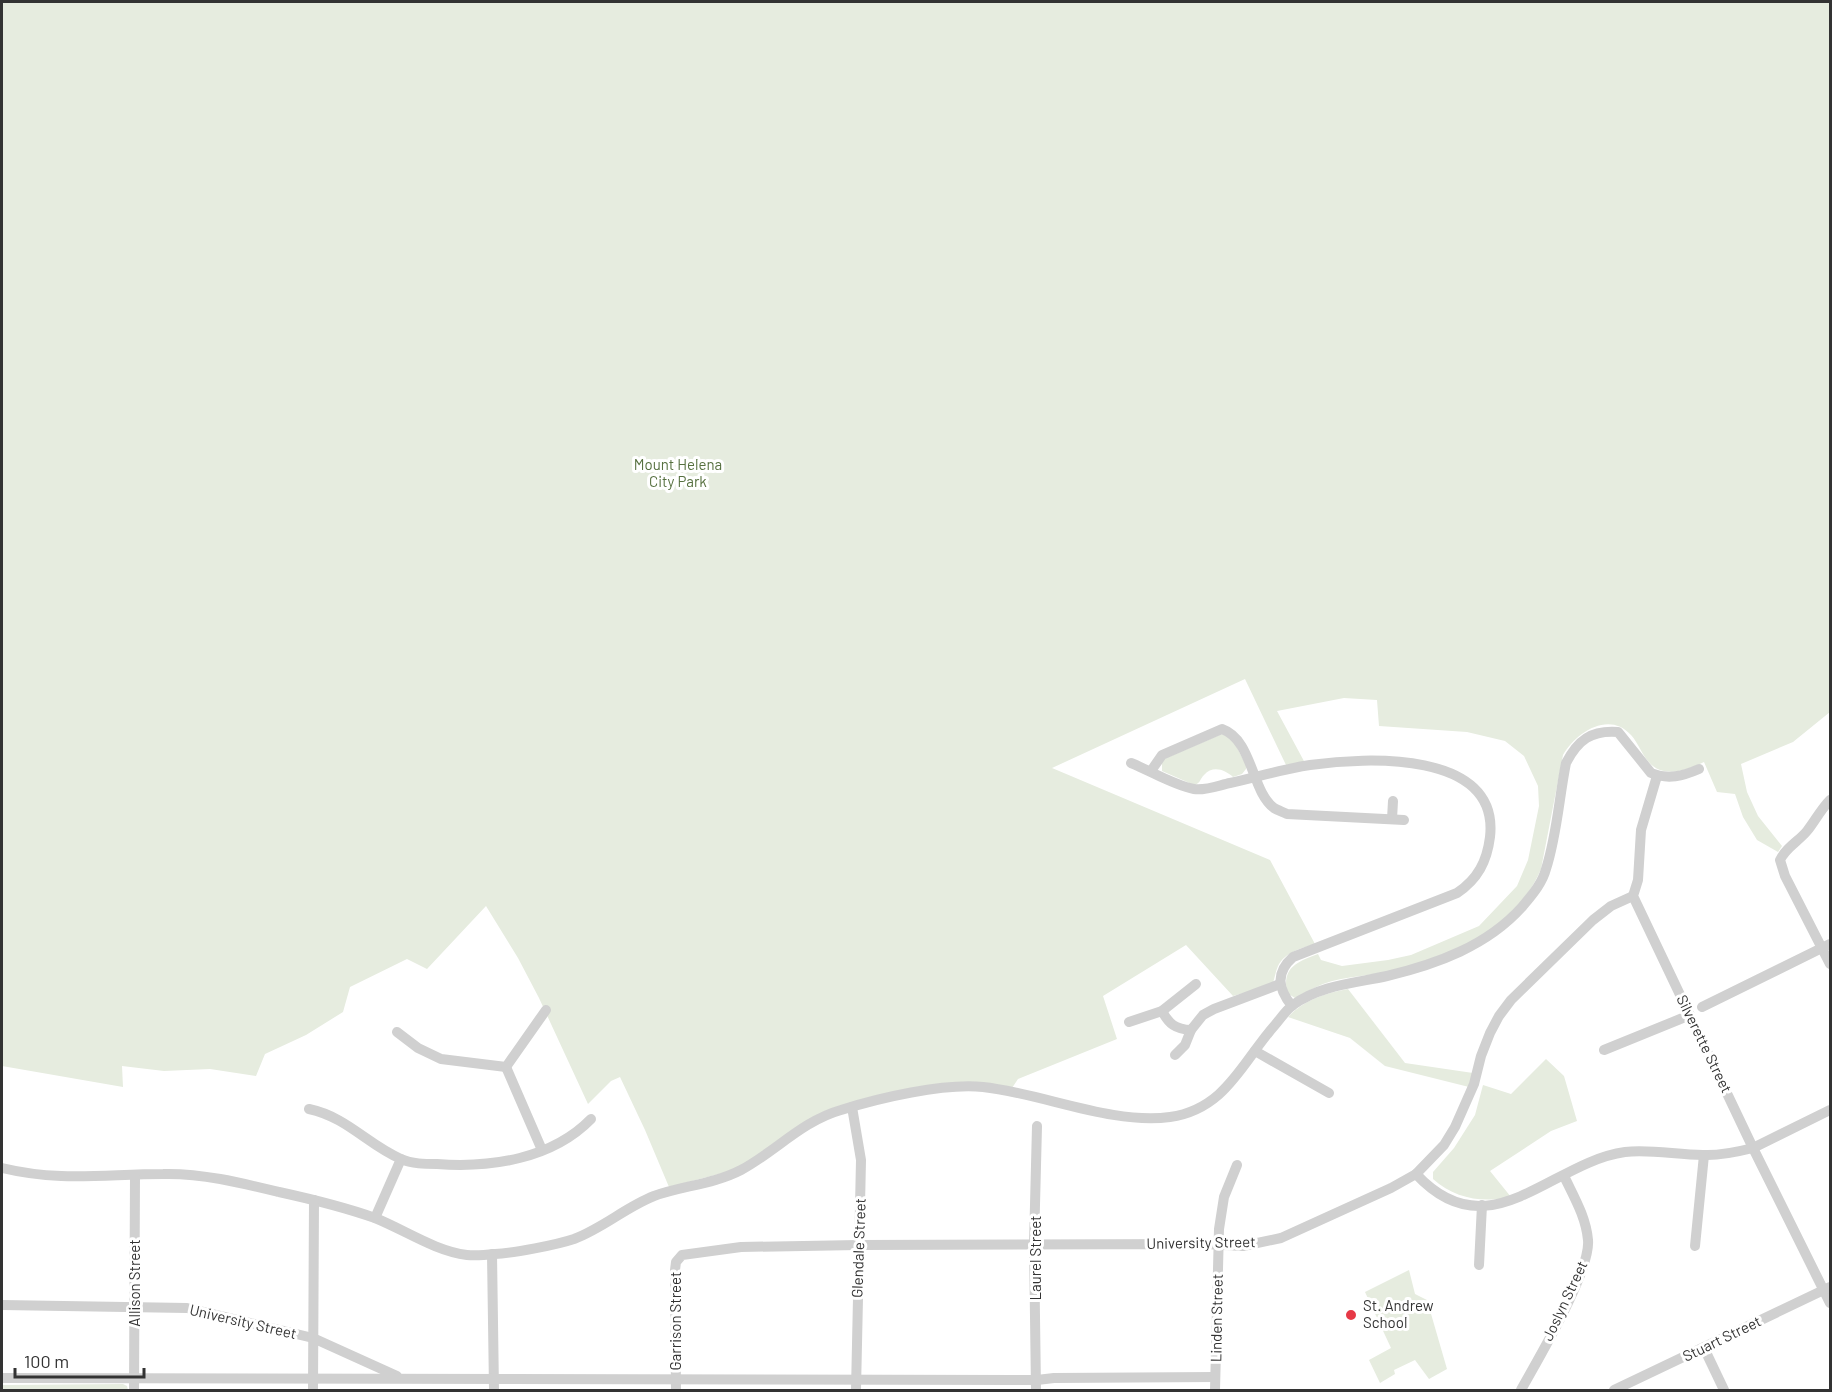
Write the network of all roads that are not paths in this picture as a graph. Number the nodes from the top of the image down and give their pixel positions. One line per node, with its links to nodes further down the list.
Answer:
1 (1131, 763): 3 (street)
2 (1699, 769): 4 (street)
3 (1151, 771): 5 (street); 5 (street)
4 (1657, 776): 10 (street); 15 (street)
5 (1257, 777): 8 (street); 14 (street)
6 (1830, 800): 11 (street)
7 (1393, 801): 8 (street)
8 (1392, 819): 9 (street)
9 (1404, 820)
10 (1633, 896): 19 (street, Silverette Street); 39 (street, University Street)
11 (1826, 946): 12 (street); 16 (street)
12 (1830, 964)
13 (1196, 984): 18 (street)
14 (1280, 984): 15 (street); 21 (street)
15 (1292, 1006): 24 (street)
16 (1702, 1008)
17 (546, 1010): 26 (street)
18 (1162, 1011): 20 (street); 21 (street)
19 (1690, 1015): 23 (street); 33 (street, Silverette Street)
20 (1130, 1022)
21 (1191, 1030): 25 (street)
22 (397, 1032): 26 (street)
23 (1604, 1050)
24 (1255, 1051): 27 (street); 28 (street)
25 (1175, 1055)
26 (506, 1067): 34 (street)
27 (1329, 1092)
28 (852, 1107): 46 (street, Glendale Street); 49 (street)
29 (309, 1109): 36 (street)
30 (1830, 1110): 33 (street)
31 (591, 1119): 34 (street)
32 (1037, 1126): 45 (street, Laurel Street)
33 (1753, 1148): 35 (street); 52 (street, Silverette Street)
34 (542, 1150): 36 (street)
35 (1704, 1155): 41 (street); 48 (street)
36 (401, 1159): 44 (street)
37 (1237, 1165): 47 (street, Linden Street)
38 (2, 1168): 40 (street)
39 (1416, 1174): 43 (street); 47 (street, University Street)
40 (135, 1176): 42 (street); 55 (street, Allison Street)
41 (1564, 1176): 43 (street); 70 (street, Joslyn Street)
42 (314, 1200): 44 (street); 56 (street)
43 (1482, 1205): 51 (street)
44 (375, 1218): 49 (street)
45 (1034, 1244): 46 (street, University Street); 47 (street, University Street); 66 (street, Laurel Street)
46 (858, 1245): 50 (street, University Street); 65 (street, Glendale Street)
47 (1218, 1245): 58 (street, Linden Street)
48 (1695, 1246)
49 (492, 1254): 63 (street)
50 (682, 1255): 64 (street, Garrison Street)
51 (1479, 1265)
52 (1827, 1288): 53 (street, Silverette Street); 57 (street, Stuart Street)
53 (1830, 1303)
54 (2, 1305): 55 (street, University Street)
55 (135, 1309): 56 (street, University Street); 60 (street, Allison Street)
56 (313, 1338): 61 (street); 62 (street, University Street)
57 (1704, 1348): 71 (street, Stuart Street); 72 (street)
58 (1215, 1377): 66 (street); 69 (street, Linden Street)
59 (2, 1378): 60 (street)
60 (134, 1378): 61 (street); 67 (street, Allison Street)
61 (313, 1378): 62 (street); 68 (street)
62 (404, 1379): 63 (street)
63 (494, 1385): 64 (street)
64 (676, 1385): 65 (street)
65 (856, 1385): 66 (street)
66 (1036, 1385)
67 (134, 1390)
68 (313, 1390)
69 (1215, 1390)
70 (1521, 1390)
71 (1614, 1390)
72 (1724, 1390)

